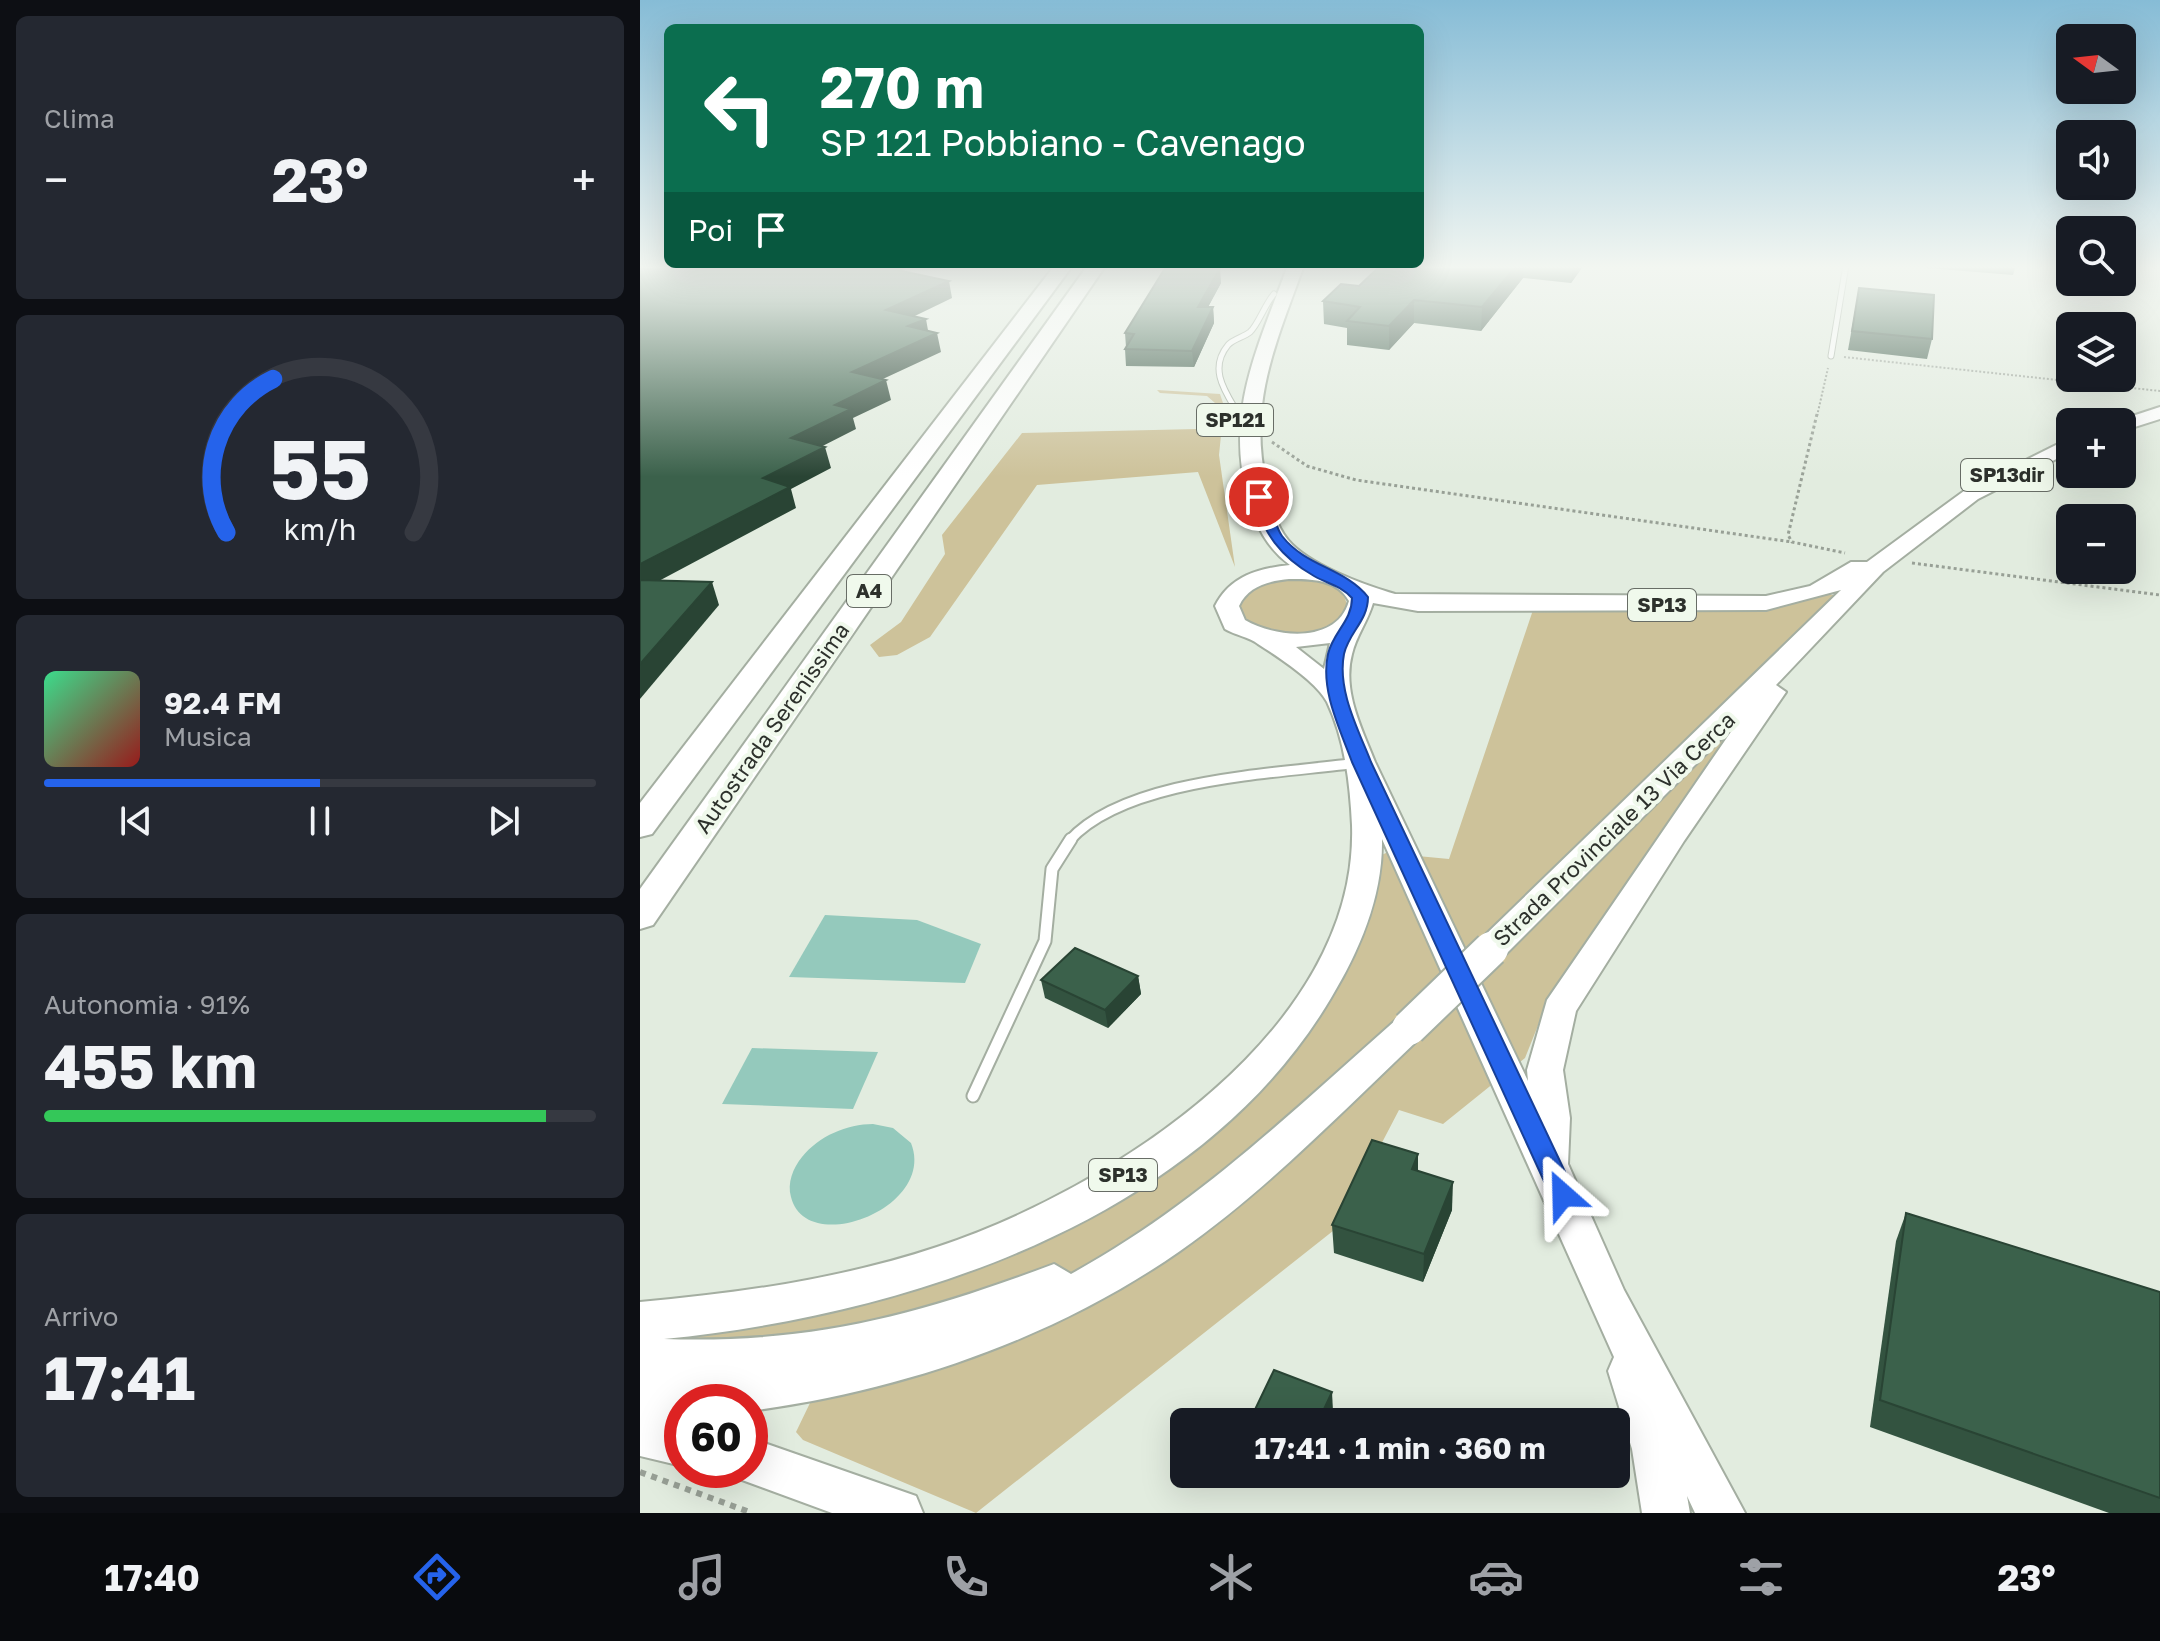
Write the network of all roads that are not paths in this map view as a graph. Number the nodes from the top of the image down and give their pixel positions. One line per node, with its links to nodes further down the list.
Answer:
1 (1011, 336): 19 (highway, Autostrada Serenissima / A4)
2 (1047, 336): 26 (highway, Autostrada Serenissima / A4)
3 (1244, 336): 8 (lane)
4 (1260, 336): 8 (main road, SP121)
5 (1272, 336): 12 (main road, SP121)
6 (1834, 336): 7 (lane)
7 (1831, 356)
8 (1236, 410): 15 (main road, SP121)
9 (2160, 413): 10 (main road)
10 (2136, 421)
11 (2056, 450): 13 (main road, SP13dir)
12 (1254, 471): 14 (main road, SP121); 18 (main road, SP13)
13 (1946, 511): 17 (main road, SP13dir); 18 (main road, SP13)
14 (1321, 574): 15 (main road, SP121); 16 (main road, SP121)
15 (1254, 580): 21 (main road)
16 (1354, 589): 18 (main road, SP13); 20 (main road)
17 (1850, 594): 28 (main road); 29 (main road, Strada Provinciale 13 Via Cerca, bridge)
18 (1533, 605)
19 (797, 620): 24 (highway); 25 (highway, Autostrada Serenissima / A4)
20 (1354, 621): 21 (main road); 22 (main road)
21 (1265, 639): 22 (main road)
22 (1337, 696): 23 (main road)
23 (1361, 762): 27 (lane); 28 (main road); 31 (main road, SP13)
24 (640, 789)
25 (640, 826)
26 (640, 916)
27 (973, 1096)
28 (1550, 1167): 30 (main road)
29 (1229, 1186): 32 (main road, Strada Provinciale 13 Via Cerca); 33 (main road, Strada Provinciale 13 Via Cerca)
30 (1608, 1302): 38 (main road); 39 (main road)
31 (640, 1322)
32 (640, 1359)
33 (640, 1396)
34 (640, 1434): 35 (main road)
35 (664, 1439)
36 (768, 1467): 37 (main road)
37 (899, 1513)
38 (1666, 1513)
39 (1721, 1513)

